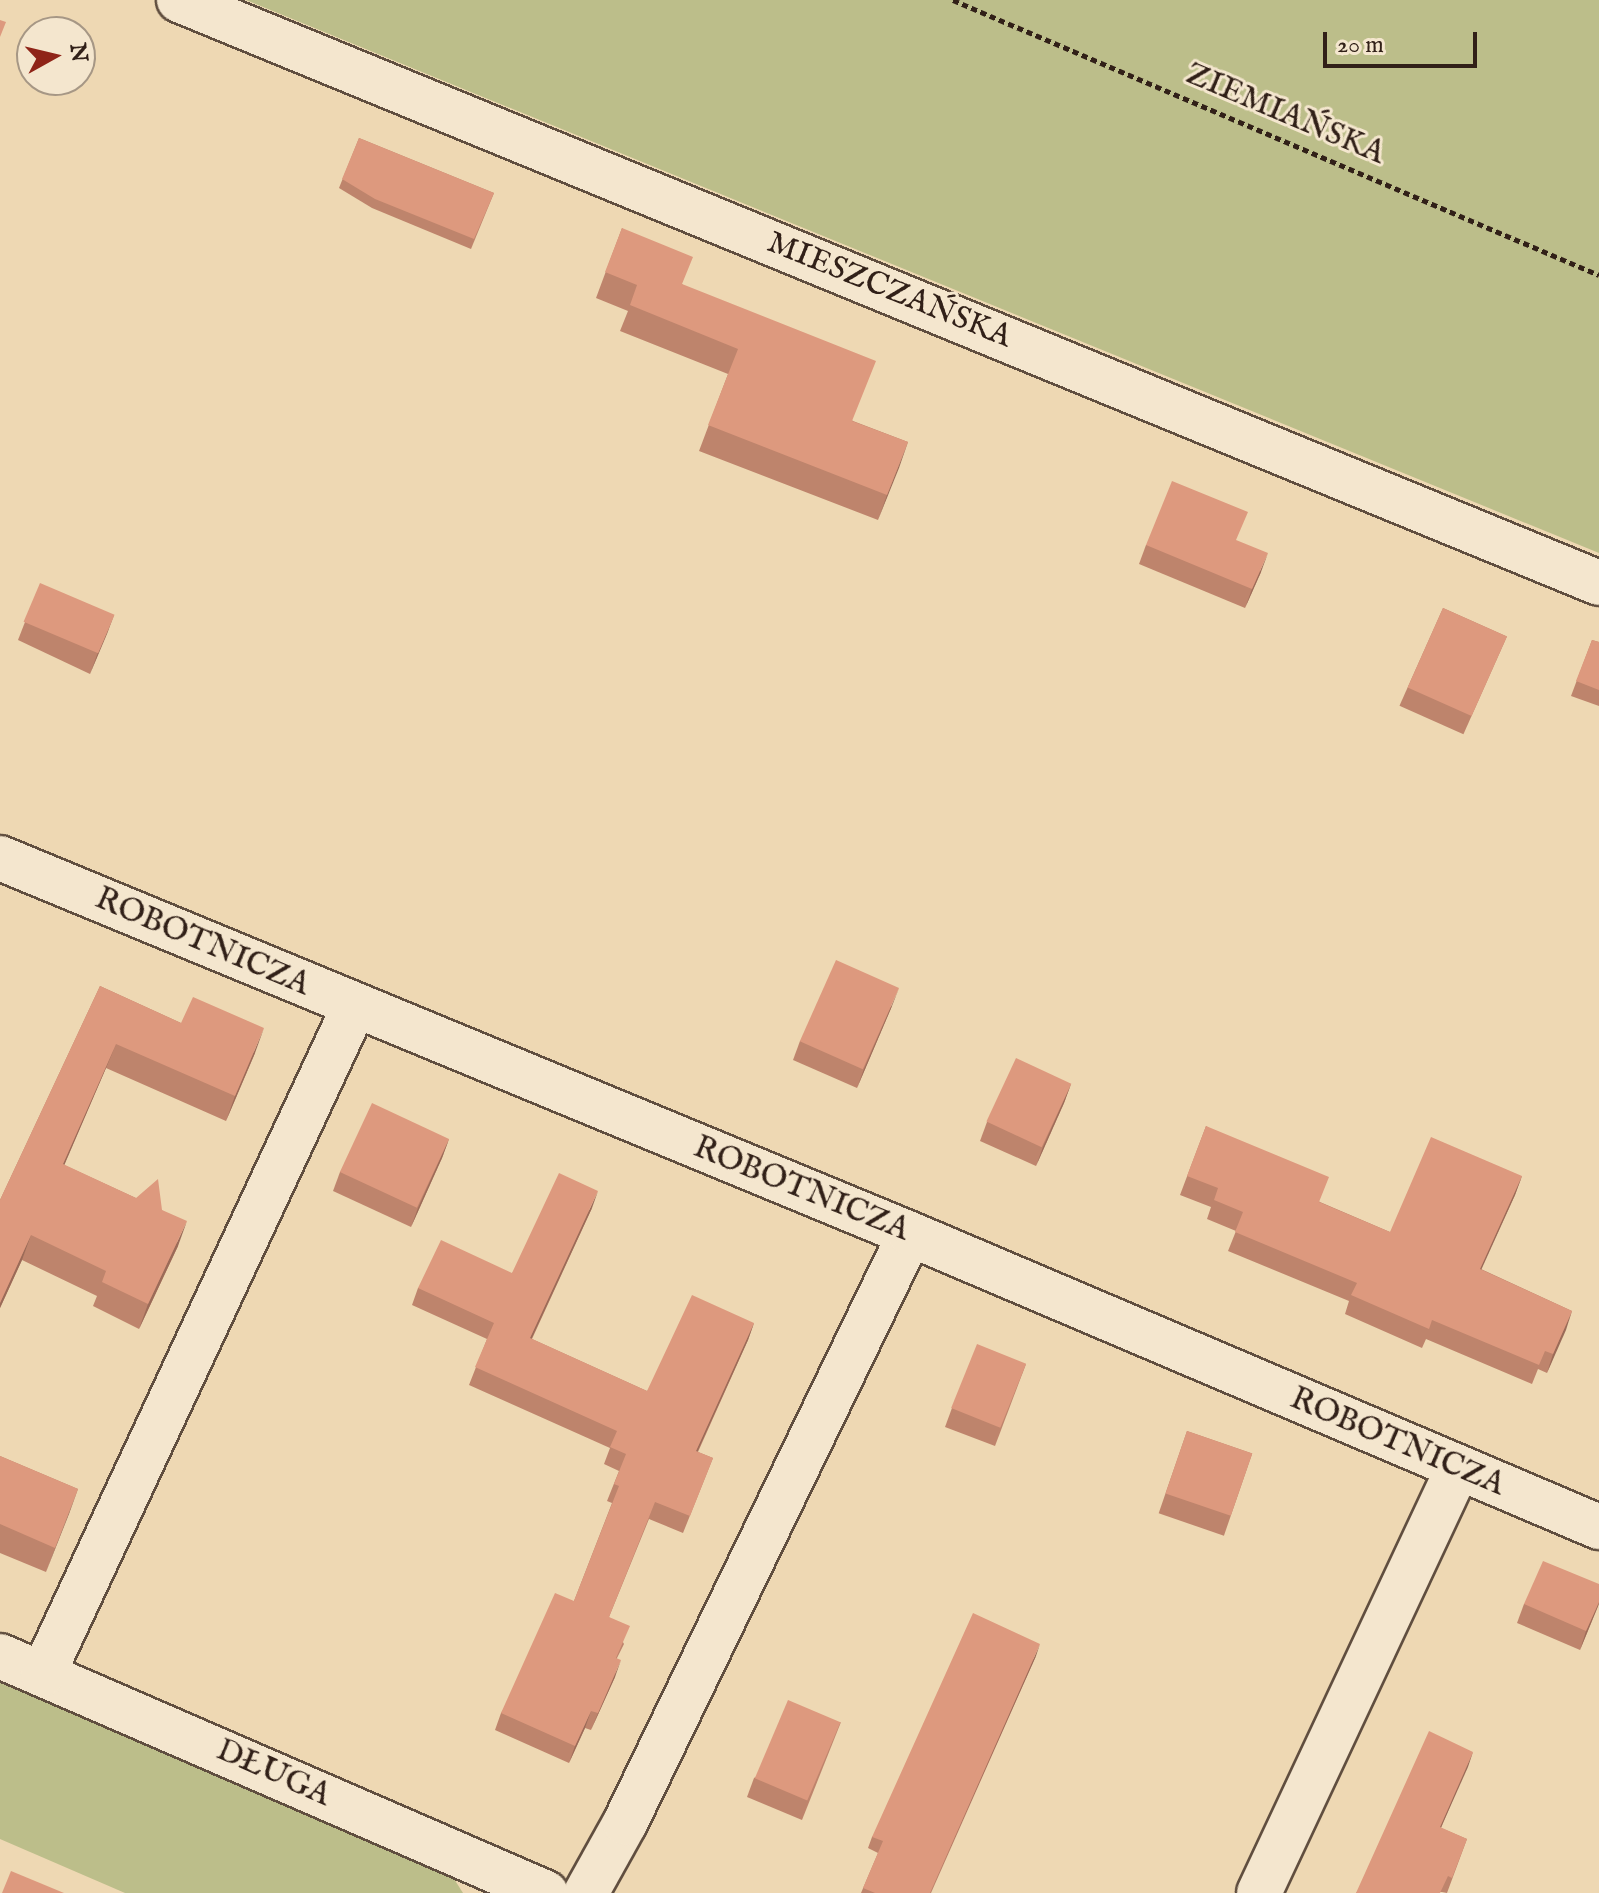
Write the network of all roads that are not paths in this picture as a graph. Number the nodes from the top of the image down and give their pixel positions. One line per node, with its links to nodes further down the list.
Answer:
1 (179, 0): 2 (street, MIESZCZAŃSKA)
2 (1599, 583)
3 (0, 858): 4 (street, ROBOTNICZA)
4 (354, 1007): 5 (street, ROBOTNICZA); 9 (street)
5 (910, 1234): 6 (street, ROBOTNICZA); 11 (street)
6 (1458, 1469): 7 (street, ROBOTNICZA); 12 (street)
7 (1599, 1527)
8 (0, 1656): 9 (street, DŁUGA)
9 (43, 1674): 10 (street, DŁUGA)
10 (546, 1893)
11 (586, 1893)
12 (1259, 1893)

